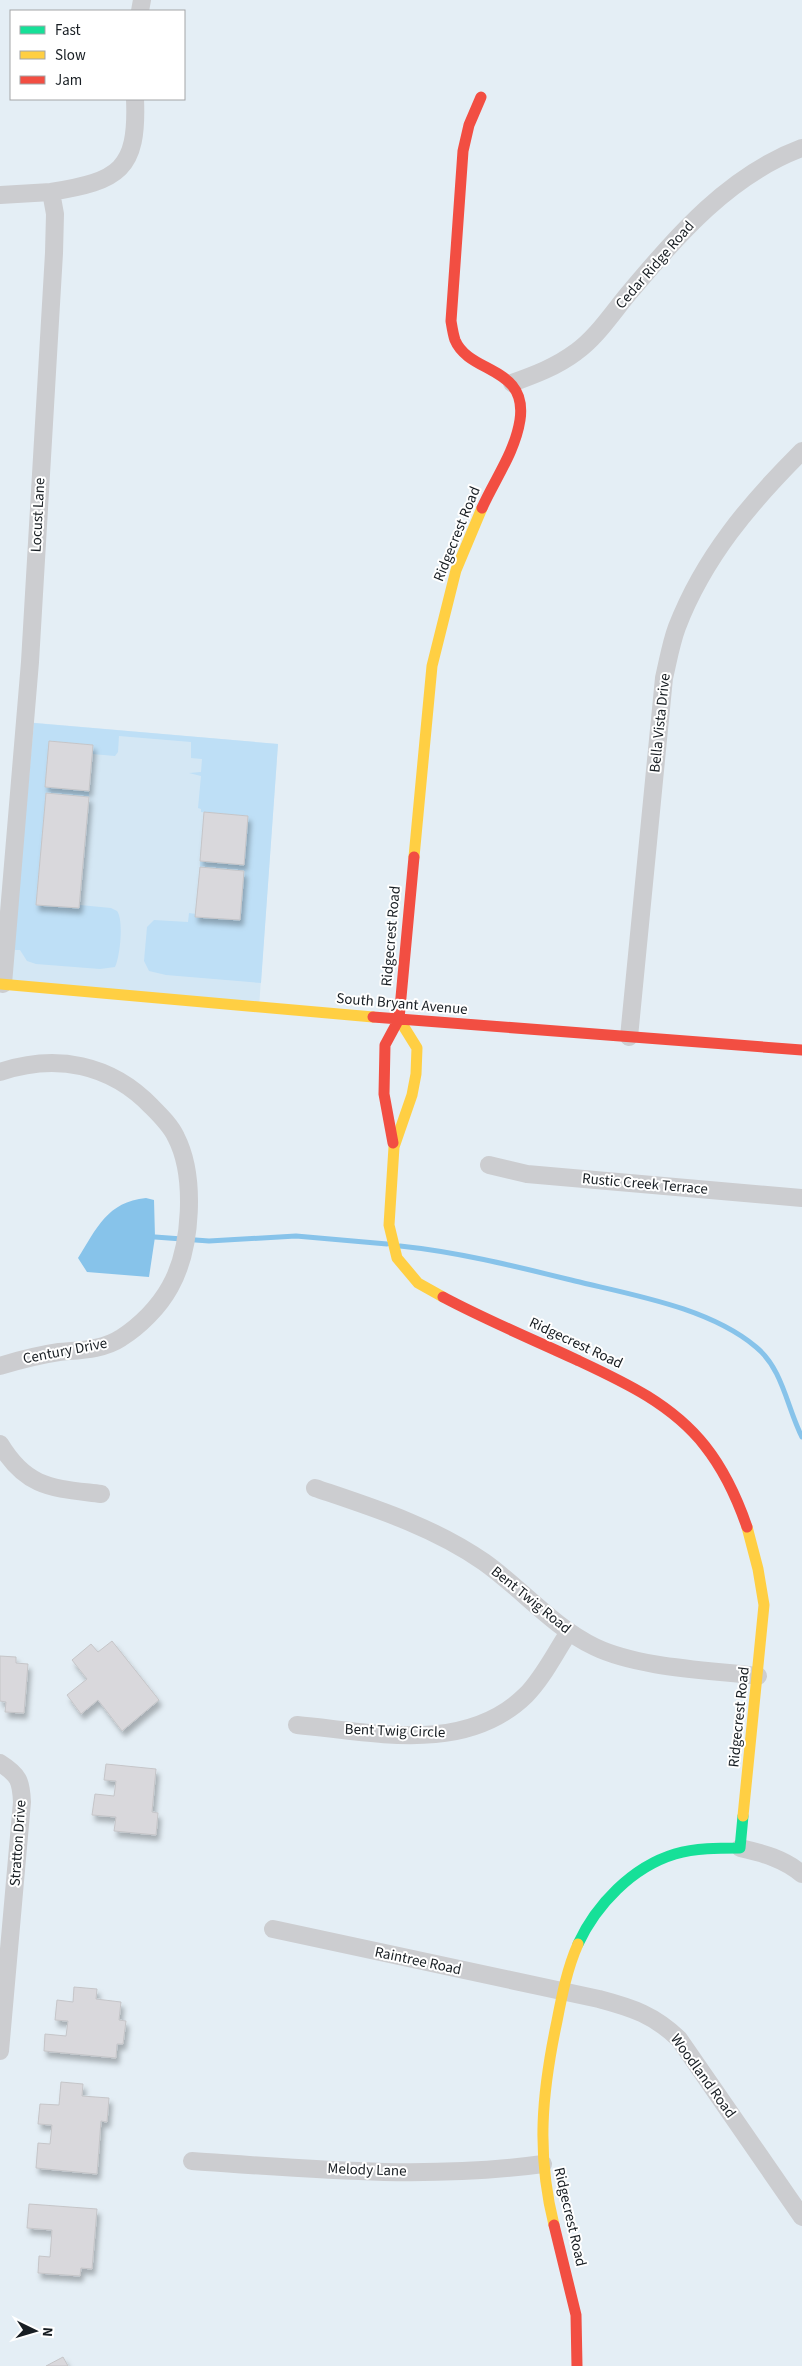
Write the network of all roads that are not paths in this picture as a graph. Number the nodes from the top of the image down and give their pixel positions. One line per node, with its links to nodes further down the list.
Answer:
1 (481, 97): 6 (street)
2 (135, 100): 4 (street)
3 (802, 148): 6 (street, Cedar Ridge Road)
4 (51, 192): 5 (street); 8 (street, Locust Lane)
5 (0, 195)
6 (512, 383): 9 (street, Ridgecrest Road)
7 (802, 451): 10 (street, Bella Vista Drive)
8 (2, 984): 9 (street, South Bryant Avenue)
9 (399, 1019): 10 (street, South Bryant Avenue); 13 (street, Ridgecrest Road); 13 (street, Ridgecrest Road)
10 (629, 1037): 11 (street, South Bryant Avenue)
11 (802, 1050)
12 (0, 1072): 16 (street, Century Drive)
13 (394, 1147): 21 (street, Ridgecrest Road)
14 (489, 1164): 15 (street, Rustic Creek Terrace)
15 (802, 1198)
16 (0, 1366)
17 (0, 1444): 19 (street)
18 (315, 1488): 20 (street, Bent Twig Road)
19 (101, 1494)
20 (569, 1632): 21 (street, Bent Twig Road); 22 (street, Bent Twig Circle)
21 (758, 1676): 24 (street, Ridgecrest Road)
22 (297, 1725)
23 (0, 1763): 28 (street, Stratton Drive)
24 (740, 1848): 25 (street); 27 (street, Ridgecrest Road)
25 (802, 1874)
26 (274, 1929): 27 (street, Raintree Road)
27 (562, 1992): 31 (street, Ridgecrest Road); 32 (street, Woodland Road)
28 (0, 2047): 29 (street, Stratton Drive)
29 (0, 2051)
30 (192, 2161): 31 (street, Melody Lane)
31 (542, 2164): 33 (street, Ridgecrest Road)
32 (802, 2217)
33 (578, 2366)

